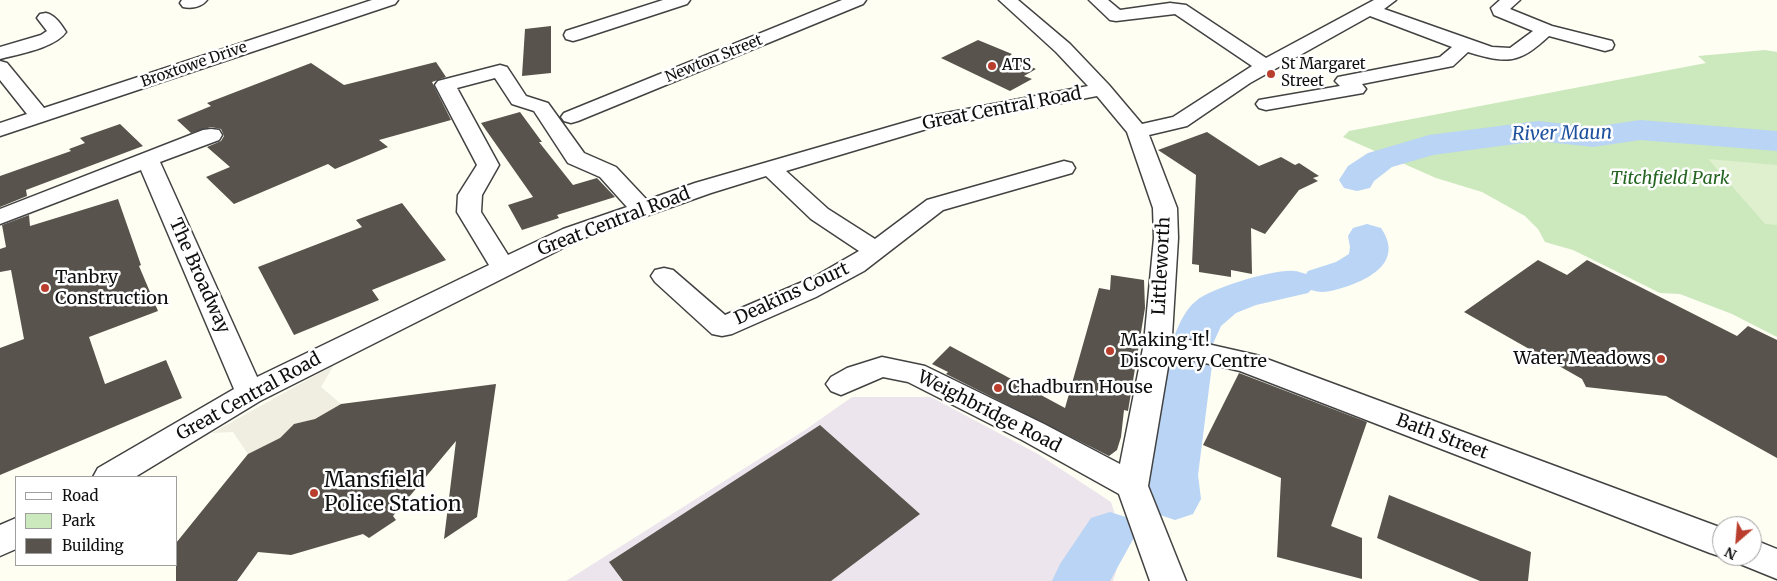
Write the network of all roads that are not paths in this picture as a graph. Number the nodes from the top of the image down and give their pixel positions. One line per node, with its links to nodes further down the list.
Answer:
1 (389, 0): 22 (street, Broxtowe Drive)
2 (681, 0): 9 (street)
3 (857, 0): 23 (street, Newton Street)
4 (1008, 0): 20 (street, Littleworth)
5 (1098, 0): 10 (street)
6 (1198, 0): 10 (street)
7 (1386, 0): 11 (street)
8 (1511, 0): 13 (street)
9 (631, 8): 14 (street)
10 (1180, 9): 19 (street)
11 (1370, 10): 15 (street); 19 (street)
12 (46, 18): 17 (street)
13 (1546, 30): 15 (street); 16 (street)
14 (573, 35)
15 (1462, 44): 21 (street)
16 (1605, 45)
17 (0, 53)
18 (0, 67): 22 (street)
19 (1266, 67): 25 (street)
20 (1102, 89): 25 (street, Littleworth); 28 (street, Great Central Road)
21 (1266, 104)
22 (40, 117): 24 (street, Broxtowe Drive)
23 (571, 117)
24 (0, 130)
25 (1137, 131): 35 (street, Littleworth)
26 (211, 136): 27 (street)
27 (148, 160): 31 (street); 37 (street, The Broadway)
28 (771, 168): 30 (street, Great Central Road); 32 (street, Deakins Court)
29 (1064, 168): 32 (street, Deakins Court)
30 (642, 209): 33 (street, Great Central Road); 33 (street)
31 (0, 217)
32 (876, 250): 34 (street, Deakins Court)
33 (503, 267): 37 (street, Great Central Road)
34 (664, 276)
35 (1158, 343): 39 (street, Littleworth); 41 (street, Bath Street)
36 (841, 384): 39 (street, Weighbridge Road)
37 (250, 393): 38 (street, Great Central Road)
38 (110, 476)
39 (1132, 486): 45 (street)
40 (15, 533): 42 (street)
41 (1712, 539)
42 (0, 542)
43 (1762, 558): 44 (street)
44 (1777, 564)
45 (1168, 581)

